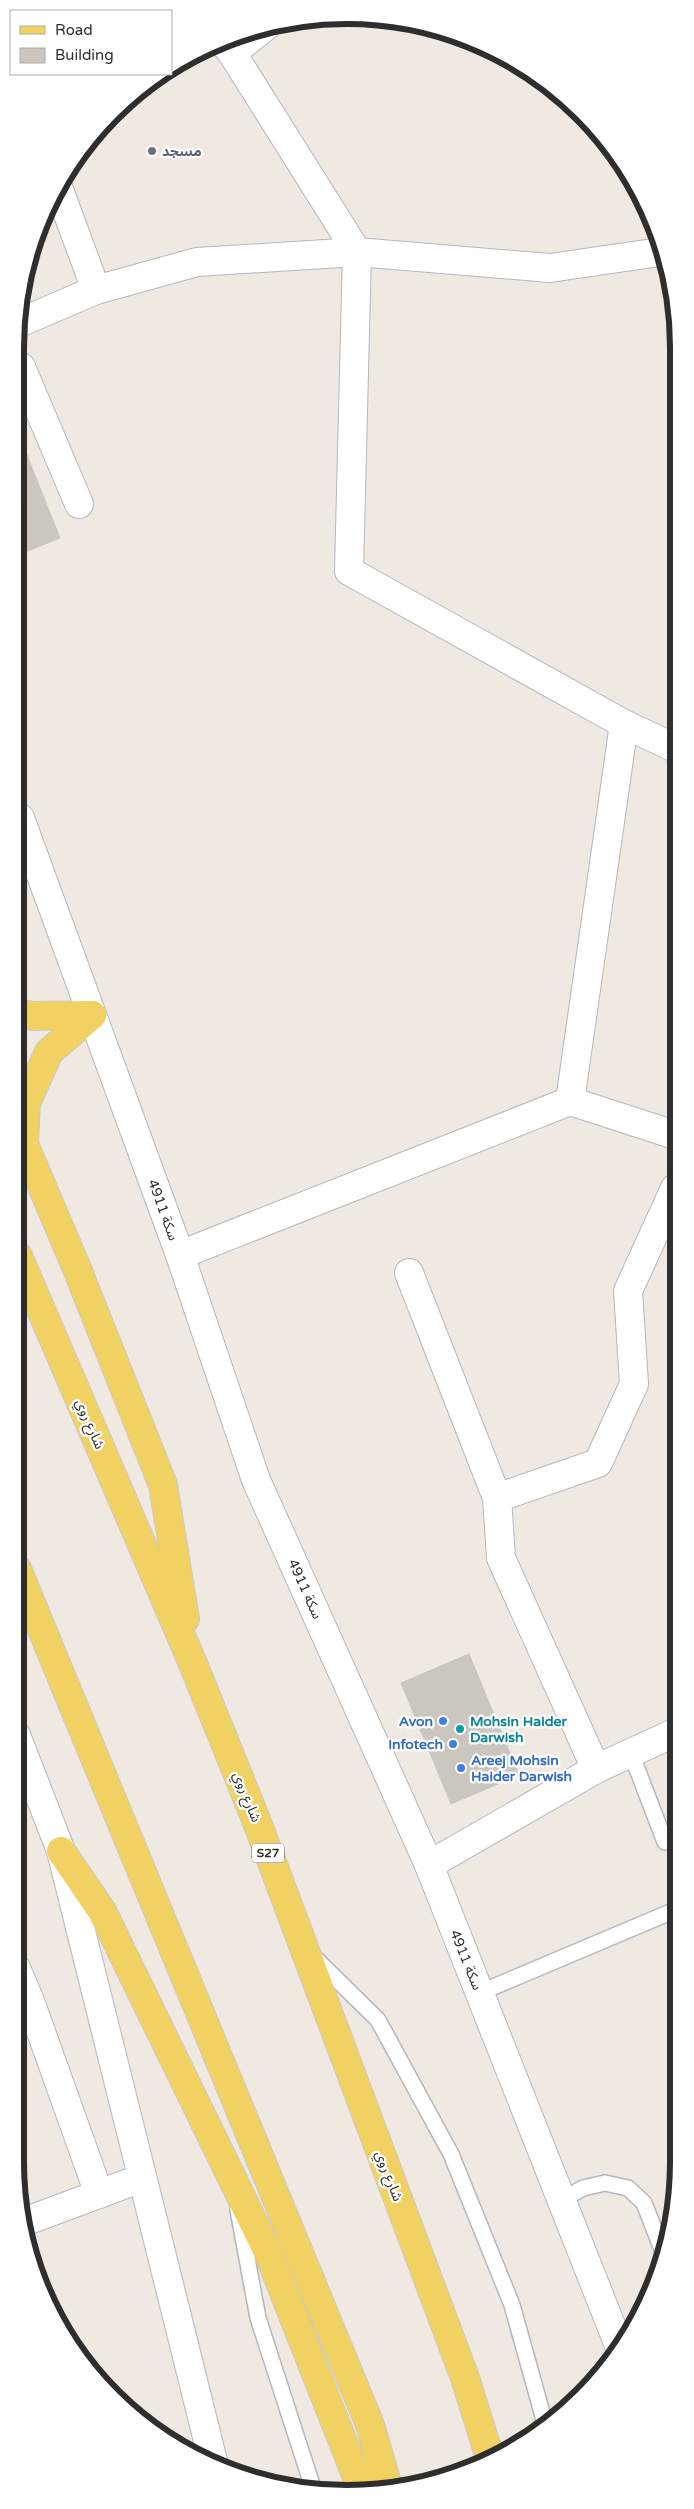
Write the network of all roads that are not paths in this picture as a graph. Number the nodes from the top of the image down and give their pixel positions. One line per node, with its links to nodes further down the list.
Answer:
1 (226, 47): 3 (street)
2 (61, 196): 5 (street)
3 (357, 252): 4 (street); 5 (street); 9 (street)
4 (656, 253)
5 (96, 290): 6 (street)
6 (25, 320)
7 (24, 375): 8 (street)
8 (78, 504)
9 (624, 724): 10 (street); 14 (street)
10 (670, 746)
11 (24, 829): 13 (street, سكة 4911)
12 (24, 1014): 13 (main road)
13 (92, 1015): 17 (street, سكة 4911); 22 (main road)
14 (570, 1101): 15 (street); 17 (street)
15 (670, 1132)
16 (670, 1199): 20 (street)
17 (180, 1255): 29 (street, سكة 4911)
18 (24, 1270): 22 (main road, شارع روي / S27)
19 (409, 1273): 20 (street)
20 (497, 1498): 26 (street)
21 (24, 1586): 44 (main road)
22 (191, 1659): 31 (main road, شارع روي / S27)
23 (670, 1735): 24 (street)
24 (631, 1753): 26 (street); 27 (lane)
25 (24, 1756): 28 (street)
26 (596, 1769): 29 (street)
27 (665, 1842)
28 (61, 1851): 34 (street); 35 (main road)
29 (428, 1865): 33 (street, سكة 4911)
30 (670, 1912): 33 (lane)
31 (303, 1945): 41 (lane); 42 (main road, شارع روي / S27)
32 (24, 1987): 36 (street)
33 (479, 1993): 37 (street, سكة 4911)
34 (142, 2178): 36 (street); 43 (street)
35 (234, 2186): 45 (lane); 46 (main road)
36 (99, 2194): 38 (street)
37 (562, 2200): 39 (lane); 40 (street, سكة 4911)
38 (29, 2220)
39 (660, 2243)
40 (617, 2340)
41 (544, 2418)
42 (488, 2453)
43 (212, 2456)
44 (387, 2482)
45 (311, 2483)
46 (360, 2485)

